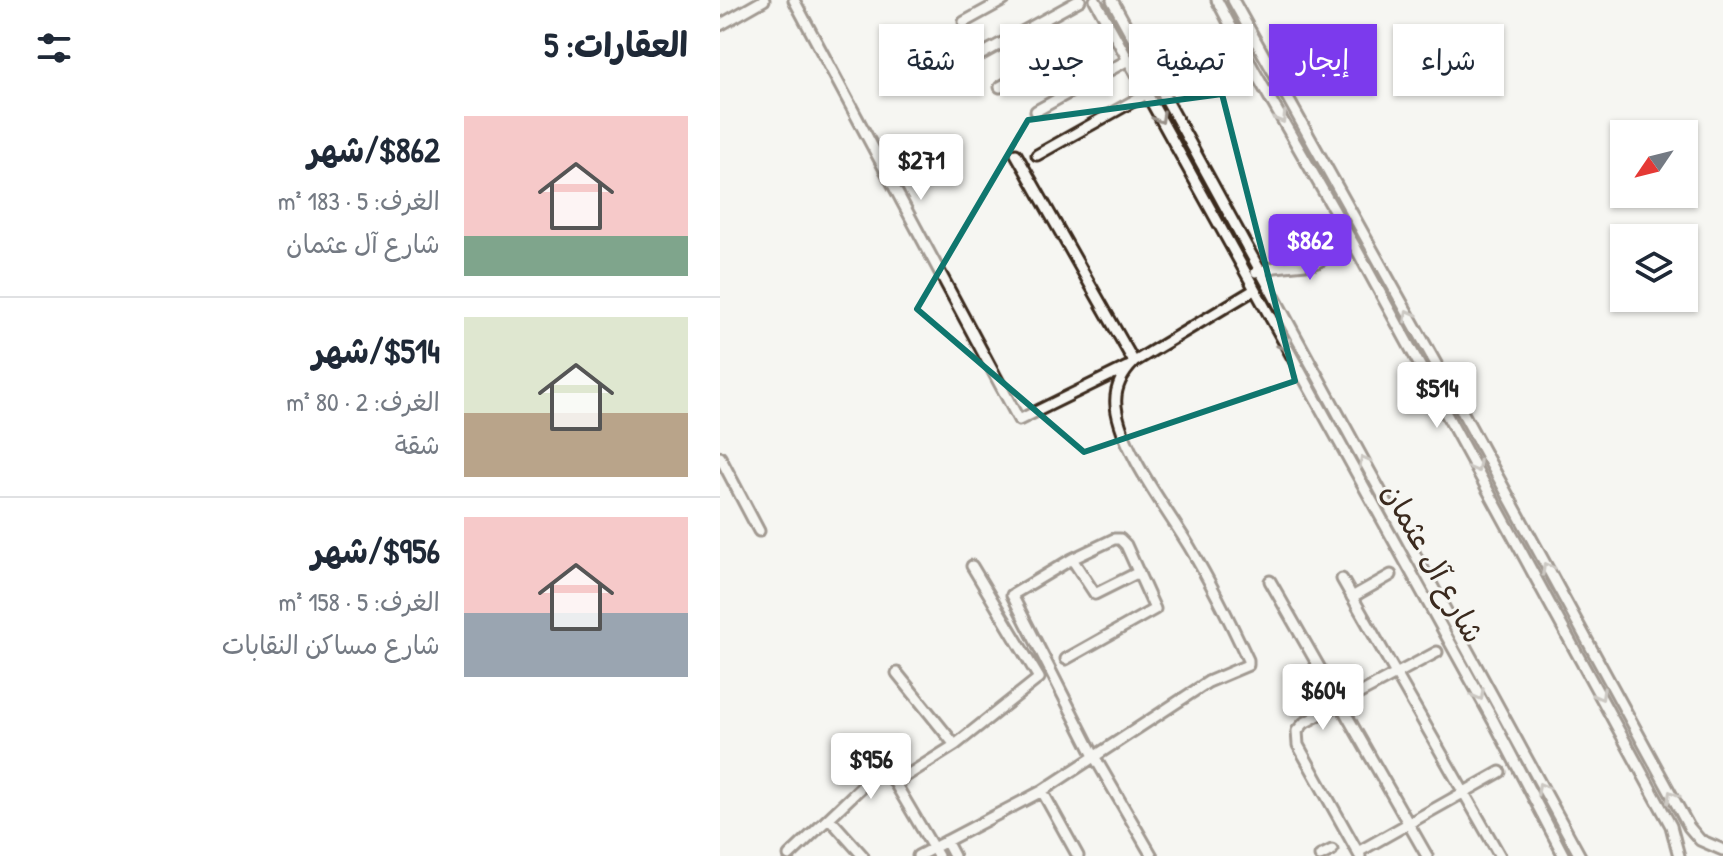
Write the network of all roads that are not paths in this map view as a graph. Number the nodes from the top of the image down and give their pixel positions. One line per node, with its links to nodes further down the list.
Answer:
1 (764, 0): 11 (street)
2 (794, 0): 24 (street)
3 (1004, 0): 9 (street)
4 (1080, 0): 13 (street)
5 (1095, 0): 10 (street, شارع آل عثمان)
6 (1112, 0): 21 (street, شارع آل عثمان)
7 (1217, 0): 20 (street, one-way to 20)
8 (1233, 0): 25 (street, one-way to 8)
9 (964, 22)
10 (1108, 24)
11 (720, 25)
12 (1113, 33): 14 (street, شارع آل عثمان)
13 (984, 53)
14 (1128, 60): 17 (street)
15 (1142, 96): 19 (street)
16 (1147, 96): 22 (street, شارع آل عثمان, one-way to 22)
17 (1036, 111)
18 (1016, 154): 24 (street)
19 (1037, 155)
20 (1353, 243): 21 (street); 26 (street)
21 (1259, 270): 22 (street); 67 (street, شارع آل عثمان, one-way to 21)
22 (1246, 277): 23 (street, شارع آل عثمان)
23 (1254, 290): 24 (street); 66 (street, شارع آل عثمان, one-way to 66)
24 (1132, 364): 44 (street)
25 (1440, 371): 26 (street); 52 (street, one-way to 25)
26 (1427, 378): 52 (street, one-way to 52)
27 (720, 457): 28 (street)
28 (759, 531)
29 (1072, 559): 31 (street); 31 (street); 35 (street)
30 (972, 566): 37 (street)
31 (1139, 572): 39 (street)
32 (1391, 575): 36 (street)
33 (1342, 579): 36 (street)
34 (1270, 581): 42 (street)
35 (1012, 595): 37 (street); 44 (street)
36 (1352, 597): 41 (street)
37 (995, 604): 43 (street)
38 (1437, 652): 41 (street)
39 (1066, 659)
40 (897, 673): 43 (street)
41 (1397, 674): 42 (street); 48 (street)
42 (1340, 704): 50 (street); 57 (street)
43 (955, 745): 46 (street)
44 (1094, 756): 47 (street); 62 (street)
45 (1500, 772): 48 (street)
46 (895, 783): 49 (street); 55 (street)
47 (1042, 791): 51 (street); 61 (street)
48 (1464, 792): 50 (street); 65 (street)
49 (829, 818): 56 (street); 58 (street)
50 (1408, 824): 57 (street); 64 (street)
51 (946, 841): 55 (street); 60 (street)
52 (1687, 841): 54 (street); 68 (street)
53 (1332, 850): 63 (street)
54 (1723, 850)
55 (936, 852): 59 (street)
56 (795, 854)
57 (1359, 854)
58 (863, 856)
59 (918, 856)
60 (954, 856)
61 (1078, 856)
62 (1152, 856)
63 (1320, 856)
64 (1427, 856)
65 (1500, 856)
66 (1564, 856)
67 (1580, 856)
68 (1679, 856)

